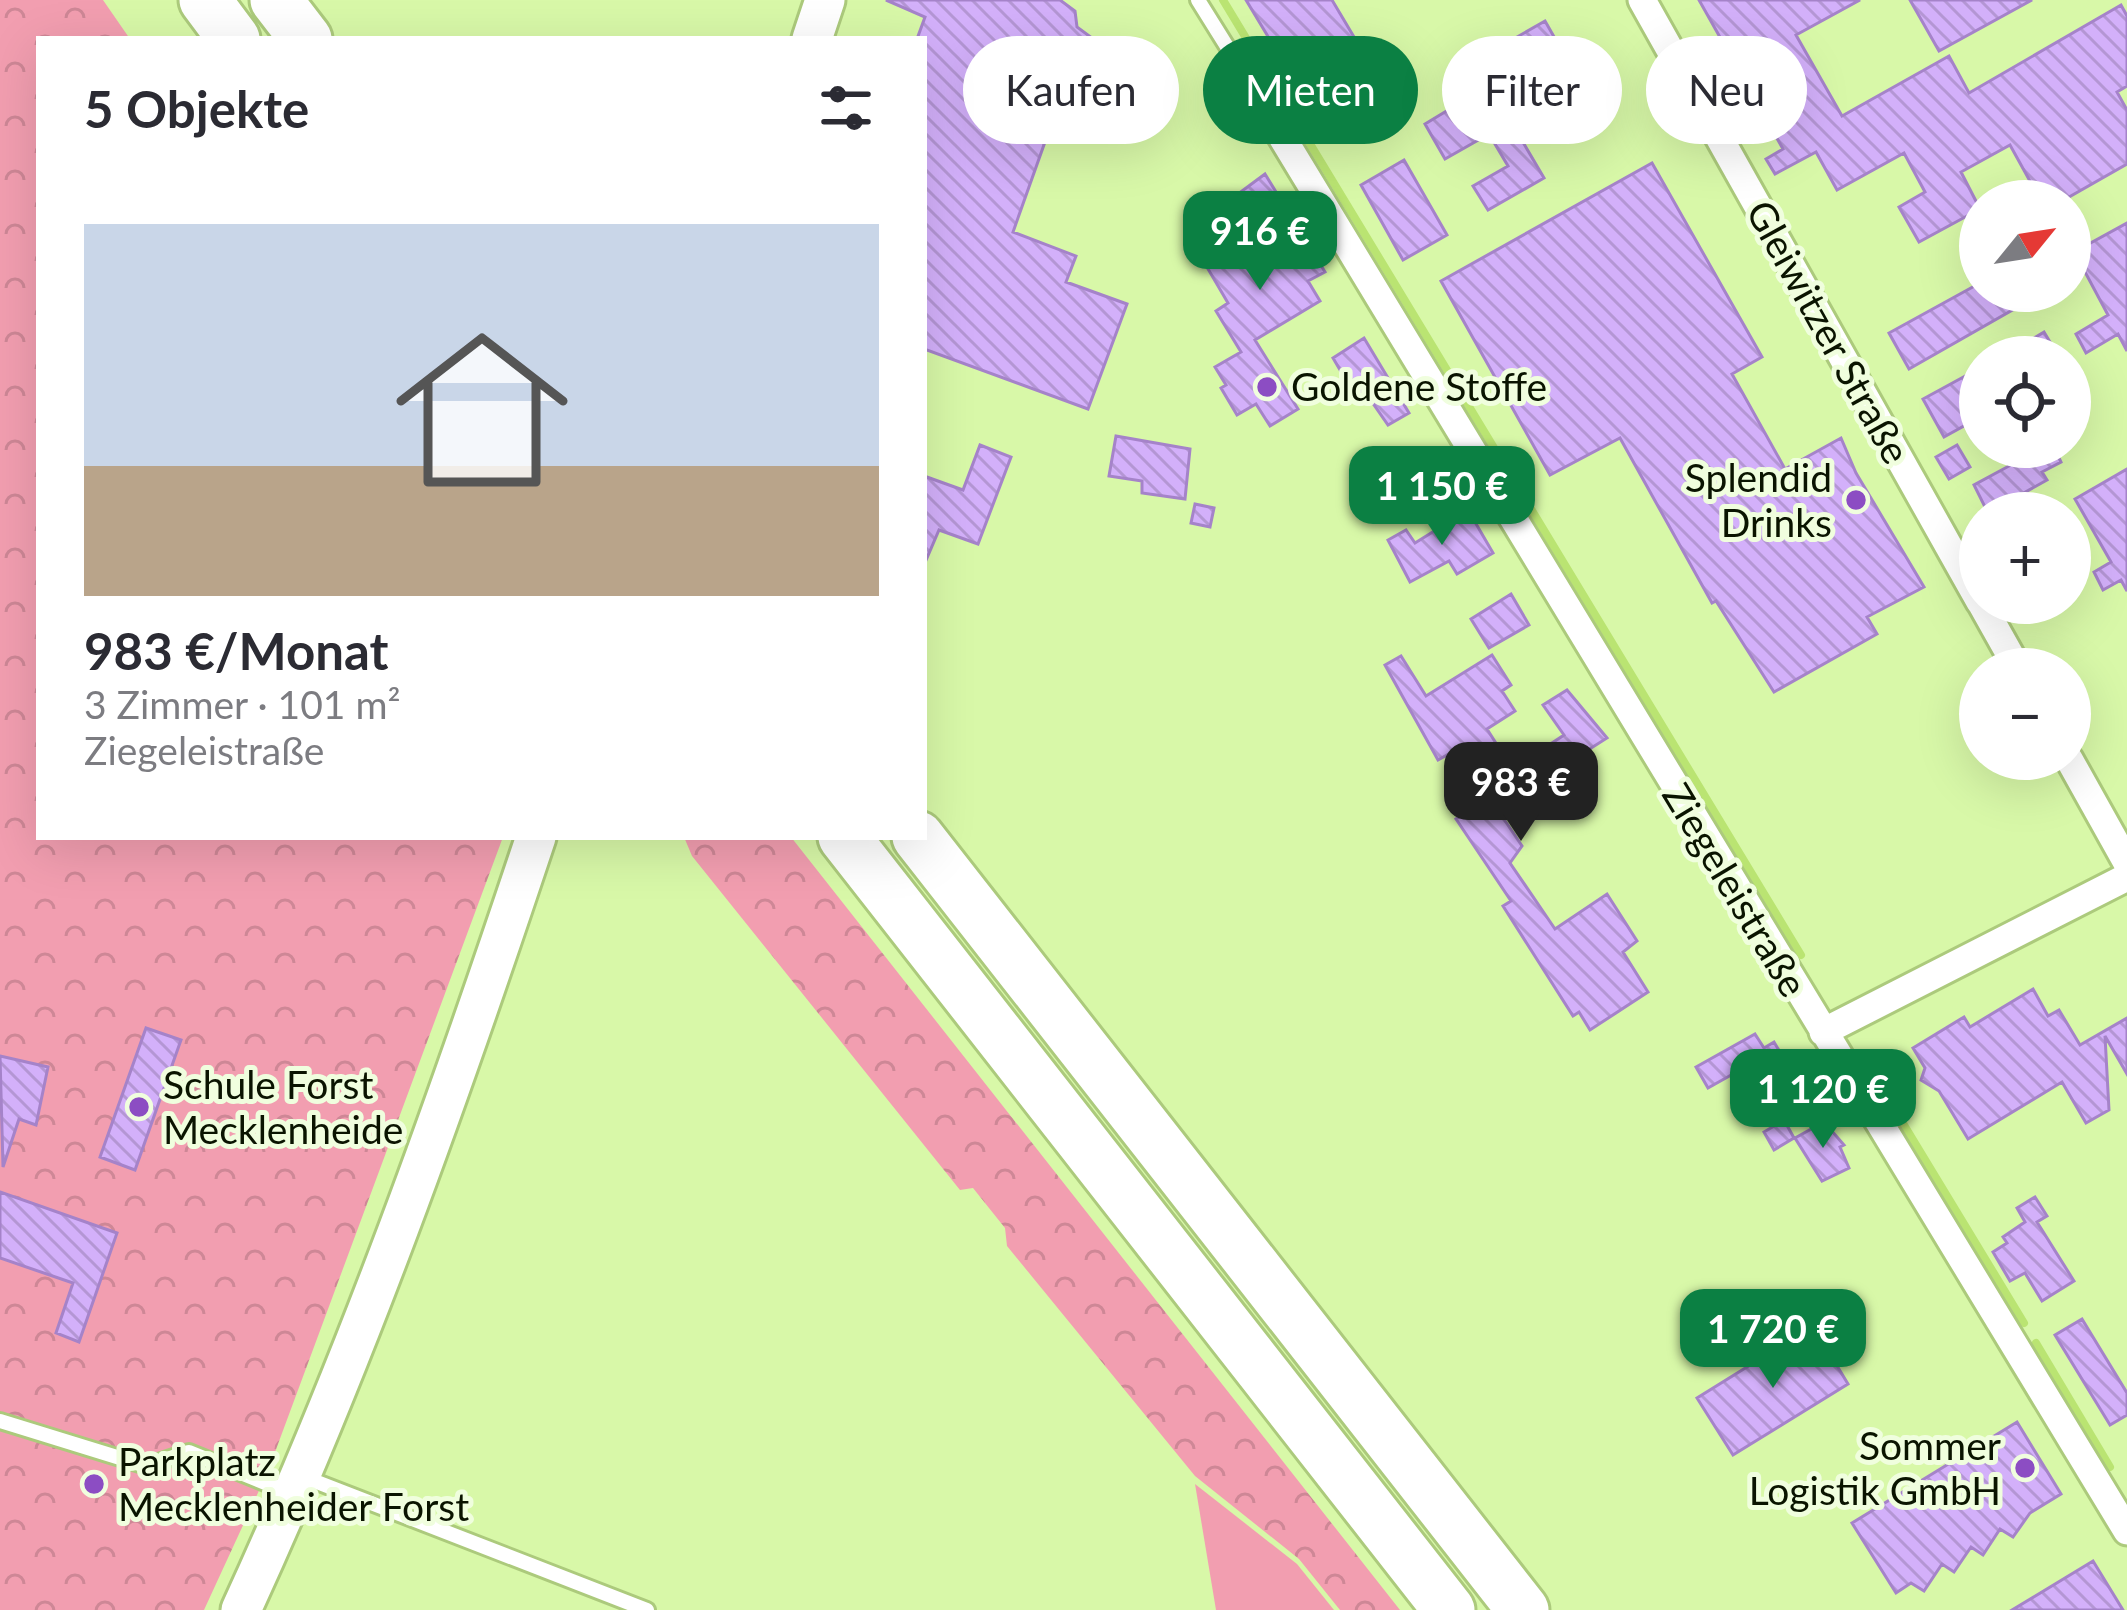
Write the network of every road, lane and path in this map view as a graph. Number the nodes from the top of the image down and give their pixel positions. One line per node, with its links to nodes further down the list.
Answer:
1 (205, 0): 6 (highway)
2 (276, 0): 7 (highway)
3 (825, 0): 8 (main road)
4 (1198, 0): 9 (lane, Ziegeleistraße)
5 (1642, 0): 11 (street, Gleiwitzer Straße)
6 (232, 36)
7 (304, 36)
8 (813, 36)
9 (1220, 36)
10 (1286, 144): 18 (street, Ziegeleistraße)
11 (1959, 565)
12 (2080, 780): 16 (street)
13 (535, 840): 20 (main road)
14 (846, 840): 24 (highway)
15 (920, 840): 25 (highway)
16 (2127, 863)
17 (2127, 877): 18 (street)
18 (1822, 1032): 21 (street, Ziegeleistraße)
19 (0, 1421): 20 (lane)
20 (295, 1485): 22 (main road); 23 (lane)
21 (2127, 1531)
22 (241, 1610)
23 (646, 1610)
24 (1449, 1610)
25 (1523, 1610)

